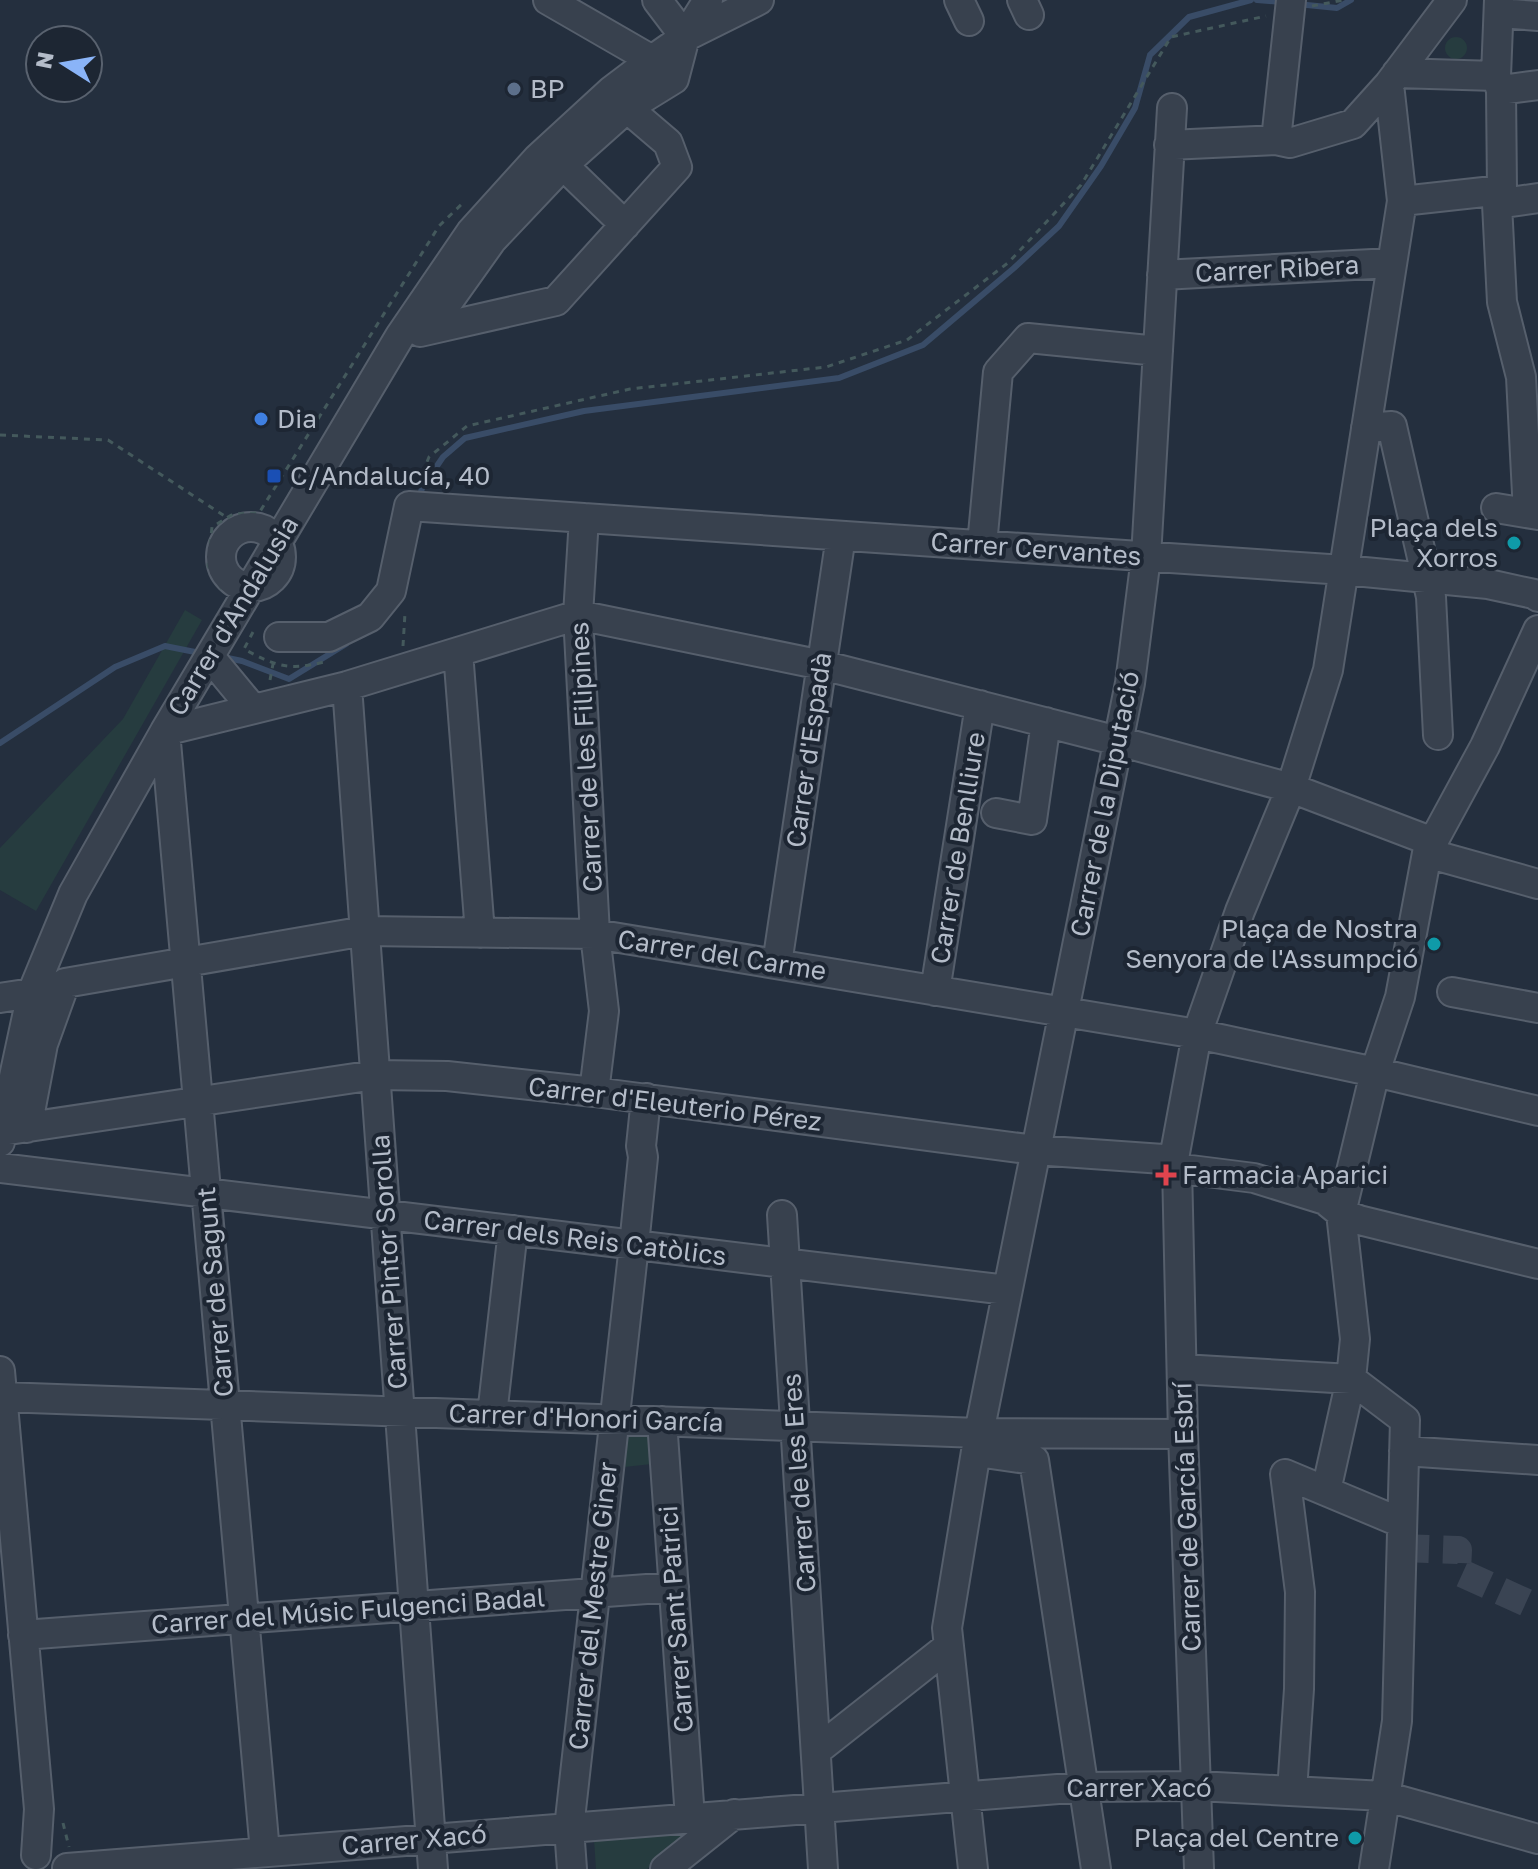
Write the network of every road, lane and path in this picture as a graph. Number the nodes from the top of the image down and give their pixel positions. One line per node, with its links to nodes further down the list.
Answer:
1 (548, 0): 11 (street)
2 (657, 0): 10 (street)
3 (708, 0): 10 (street, Carrer d'Andalusia)
4 (759, 0): 10 (street, Carrer d'Andalusia)
5 (1344, 0): 7 (path)
6 (1452, 0): 12 (street)
7 (1291, 5): 17 (street); 32 (path)
8 (1499, 7): 9 (street); 13 (street)
9 (1538, 16)
10 (685, 37): 11 (street, Carrer d'Andalusia); 15 (street, Carrer d'Andalusia)
11 (652, 60): 27 (street, Carrer d'Andalusia)
12 (1393, 79): 13 (street); 17 (street); 22 (street, Carrer de García Esbrí)
13 (1499, 83): 14 (street); 20 (street)
14 (1538, 85)
15 (627, 108): 19 (street, Carrer d'Andalusia); 23 (street)
16 (1172, 108): 18 (street, Carrer de la Diputació)
17 (1276, 140): 18 (street)
18 (1169, 145): 25 (street, Carrer de la Diputació)
19 (563, 165): 23 (street); 26 (street, Carrer d'Andalusia)
20 (1500, 197): 21 (street); 22 (street); 29 (street)
21 (1538, 198)
22 (1402, 201): 24 (street, Carrer de García Esbrí)
23 (625, 225): 26 (street)
24 (1392, 263): 25 (street, Carrer Ribera); 30 (street, Carrer de García Esbrí)
25 (1162, 275): 28 (street, Carrer de la Diputació)
26 (428, 330): 27 (street)
27 (400, 336): 38 (street, Carrer d'Andalusia)
28 (1158, 351): 39 (street); 40 (street, Carrer de la Diputació)
29 (1530, 378): 34 (street)
30 (1366, 428): 41 (street, Carrer de García Esbrí); 42 (street)
31 (0, 435): 36 (path)
32 (409, 506): 35 (street, Carrer Cervantes); 48 (street)
33 (1496, 508): 34 (street)
34 (1533, 514)
35 (584, 518): 37 (street, Carrer Cervantes); 46 (street, Carrer de les Filipines)
36 (239, 530): 38 (street); 43 (street)
37 (841, 536): 39 (street, Carrer Cervantes); 53 (street, Carrer d'Espadà)
38 (278, 542): 43 (street)
39 (982, 545): 40 (street, Carrer Cervantes)
40 (1146, 557): 41 (street, Carrer Cervantes); 60 (street, Carrer de la Diputació)
41 (1344, 570): 42 (street, Carrer Cervantes); 61 (street, Carrer de García Esbrí)
42 (1427, 578): 44 (street, Carrer Cervantes); 59 (street)
43 (251, 587): 50 (street, Carrer d'Andalusia)
44 (1538, 597)
45 (406, 602): 51 (path)
46 (578, 615): 49 (street); 53 (street); 67 (street, Carrer de les Filipines)
47 (1538, 630): 63 (street)
48 (269, 647): 52 (path); 52 (path)
49 (458, 652): 54 (street); 66 (street)
50 (210, 657): 56 (street); 58 (street, Carrer d'Andalusia)
51 (402, 659)
52 (273, 664): 56 (path)
53 (822, 665): 55 (street); 69 (street, Carrer d'Espadà)
54 (347, 686): 56 (street); 65 (street, Carrer Pintor Sorolla)
55 (980, 705): 57 (street); 70 (street, Carrer de Benlliure)
56 (253, 709): 58 (street)
57 (1046, 722): 60 (street); 62 (street)
58 (165, 731): 68 (street, Carrer de Sagunt); 72 (street, Carrer d'Andalusia)
59 (1438, 735)
60 (1118, 741): 61 (street); 75 (street, Carrer de la Diputació)
61 (1291, 788): 63 (street); 76 (street, Carrer de García Esbrí)
62 (996, 813)
63 (1430, 848): 64 (street); 77 (street)
64 (1538, 884)
65 (365, 931): 66 (street, Carrer del Carme); 68 (street, Carrer del Carme); 78 (street, Carrer Pintor Sorolla)
66 (480, 933): 67 (street, Carrer del Carme)
67 (595, 934): 69 (street, Carrer del Carme); 79 (street, Carrer de les Filipines)
68 (185, 962): 81 (street, Carrer de Sagunt); 83 (street, Carrer del Carme)
69 (777, 964): 70 (street, Carrer del Carme)
70 (935, 991): 75 (street, Carrer del Carme)
71 (1452, 992): 74 (street)
72 (32, 993): 73 (street); 83 (street, Carrer d'Andalusia)
73 (0, 998)
74 (1538, 1008)
75 (1063, 1012): 76 (street, Carrer del Carme); 84 (street, Carrer de la Diputació)
76 (1197, 1034): 77 (street, Carrer del Carme); 85 (street, Carrer de García Esbrí)
77 (1375, 1072): 82 (street, Carrer del Carme); 88 (street)
78 (375, 1075): 79 (street, Carrer d'Eleuterio Pérez); 81 (street, Carrer d'Eleuterio Pérez); 89 (street, Carrer Pintor Sorolla)
79 (594, 1092): 80 (street, Carrer d'Eleuterio Pérez)
80 (646, 1098): 84 (street, Carrer d'Eleuterio Pérez); 92 (street, Carrer del Mestre Giner)
81 (198, 1102): 83 (street, Carrer d'Eleuterio Pérez); 87 (street, Carrer de Sagunt)
82 (1538, 1111)
83 (9, 1134)
84 (1035, 1150): 85 (street, Carrer d'Eleuterio Pérez); 95 (street, Carrer de la Diputació)
85 (1175, 1165): 88 (street, Carrer d'Eleuterio Pérez); 96 (street, Carrer de García Esbrí)
86 (0, 1168): 87 (street, Carrer dels Reis Catòlics)
87 (206, 1193): 89 (street, Carrer dels Reis Catòlics); 99 (street, Carrer de Sagunt)
88 (1341, 1213): 94 (street, Carrer d'Eleuterio Pérez); 97 (street)
89 (385, 1215): 91 (street, Carrer dels Reis Catòlics); 100 (street, Carrer Pintor Sorolla)
90 (782, 1215): 93 (street, Carrer de les Eres)
91 (513, 1230): 92 (street, Carrer dels Reis Catòlics); 101 (street)
92 (634, 1245): 93 (street, Carrer dels Reis Catòlics); 102 (street, Carrer del Mestre Giner)
93 (785, 1263): 95 (street, Carrer dels Reis Catòlics); 104 (street, Carrer de les Eres)
94 (1538, 1264)
95 (1007, 1290): 105 (street, Carrer de la Diputació)
96 (1182, 1369): 97 (street); 106 (street, Carrer de García Esbrí)
97 (1351, 1379): 107 (street); 109 (street)
98 (1, 1394): 99 (street, Carrer d'Honori García); 115 (street)
99 (225, 1405): 100 (street, Carrer d'Honori García); 114 (street, Carrer de Sagunt)
100 (400, 1411): 101 (street, Carrer d'Honori García); 113 (street, Carrer Pintor Sorolla)
101 (492, 1415): 102 (street, Carrer d'Honori García)
102 (614, 1419): 103 (street, Carrer d'Honori García); 112 (street, Carrer del Mestre Giner)
103 (662, 1421): 104 (street, Carrer d'Honori García); 111 (street, Carrer Sant Patrici)
104 (795, 1426): 105 (street, Carrer d'Honori García); 117 (street, Carrer de les Eres)
105 (979, 1433): 106 (street, Carrer d'Honori García); 116 (street, Carrer de la Diputació); 119 (street)
106 (1183, 1434): 118 (street, Carrer de García Esbrí)
107 (1404, 1451): 108 (street); 110 (street)
108 (1536, 1453)
109 (1326, 1491): 110 (street); 120 (street)
110 (1402, 1523): 122 (street)
111 (674, 1587): 112 (street, Carrer del Músic Fulgenci Badal); 126 (street, Carrer Sant Patrici)
112 (595, 1593): 113 (street, Carrer del Músic Fulgenci Badal); 127 (street, Carrer del Mestre Giner)
113 (414, 1606): 114 (street, Carrer del Músic Fulgenci Badal); 128 (street, Carrer Pintor Sorolla)
114 (244, 1618): 115 (street, Carrer del Músic Fulgenci Badal); 130 (street, Carrer de Sagunt)
115 (15, 1631): 124 (street)
116 (949, 1646): 117 (street); 121 (street, Carrer de la Diputació)
117 (816, 1751): 123 (street, Carrer de les Eres)
118 (1198, 1786): 119 (street, Carrer Xacó); 120 (street, Carrer Xacó); 138 (street, Carrer de García Esbrí)
119 (1083, 1787): 121 (street, Carrer Xacó); 137 (street)
120 (1292, 1791): 122 (street, Carrer Xacó)
121 (965, 1796): 123 (street, Carrer Xacó); 136 (street, Carrer de la Diputació)
122 (1384, 1796): 129 (street, Carrer Xacó); 139 (street)
123 (819, 1808): 125 (street, Carrer Xacó); 135 (street, Carrer de les Eres)
124 (49, 1810): 131 (street); 131 (path)
125 (734, 1814): 126 (street, Carrer Xacó); 134 (street)
126 (690, 1818): 127 (street, Carrer Xacó)
127 (569, 1828): 128 (street, Carrer Xacó); 133 (street, Carrer del Mestre Giner)
128 (430, 1839): 130 (street, Carrer Xacó); 132 (street, Carrer Pintor Sorolla)
129 (1538, 1839)
130 (265, 1852): 131 (street, Carrer Xacó)
131 (48, 1865)
132 (433, 1869)
133 (572, 1869)
134 (665, 1869)
135 (823, 1869)
136 (973, 1869)
137 (1096, 1869)
138 (1199, 1869)
139 (1374, 1869)

